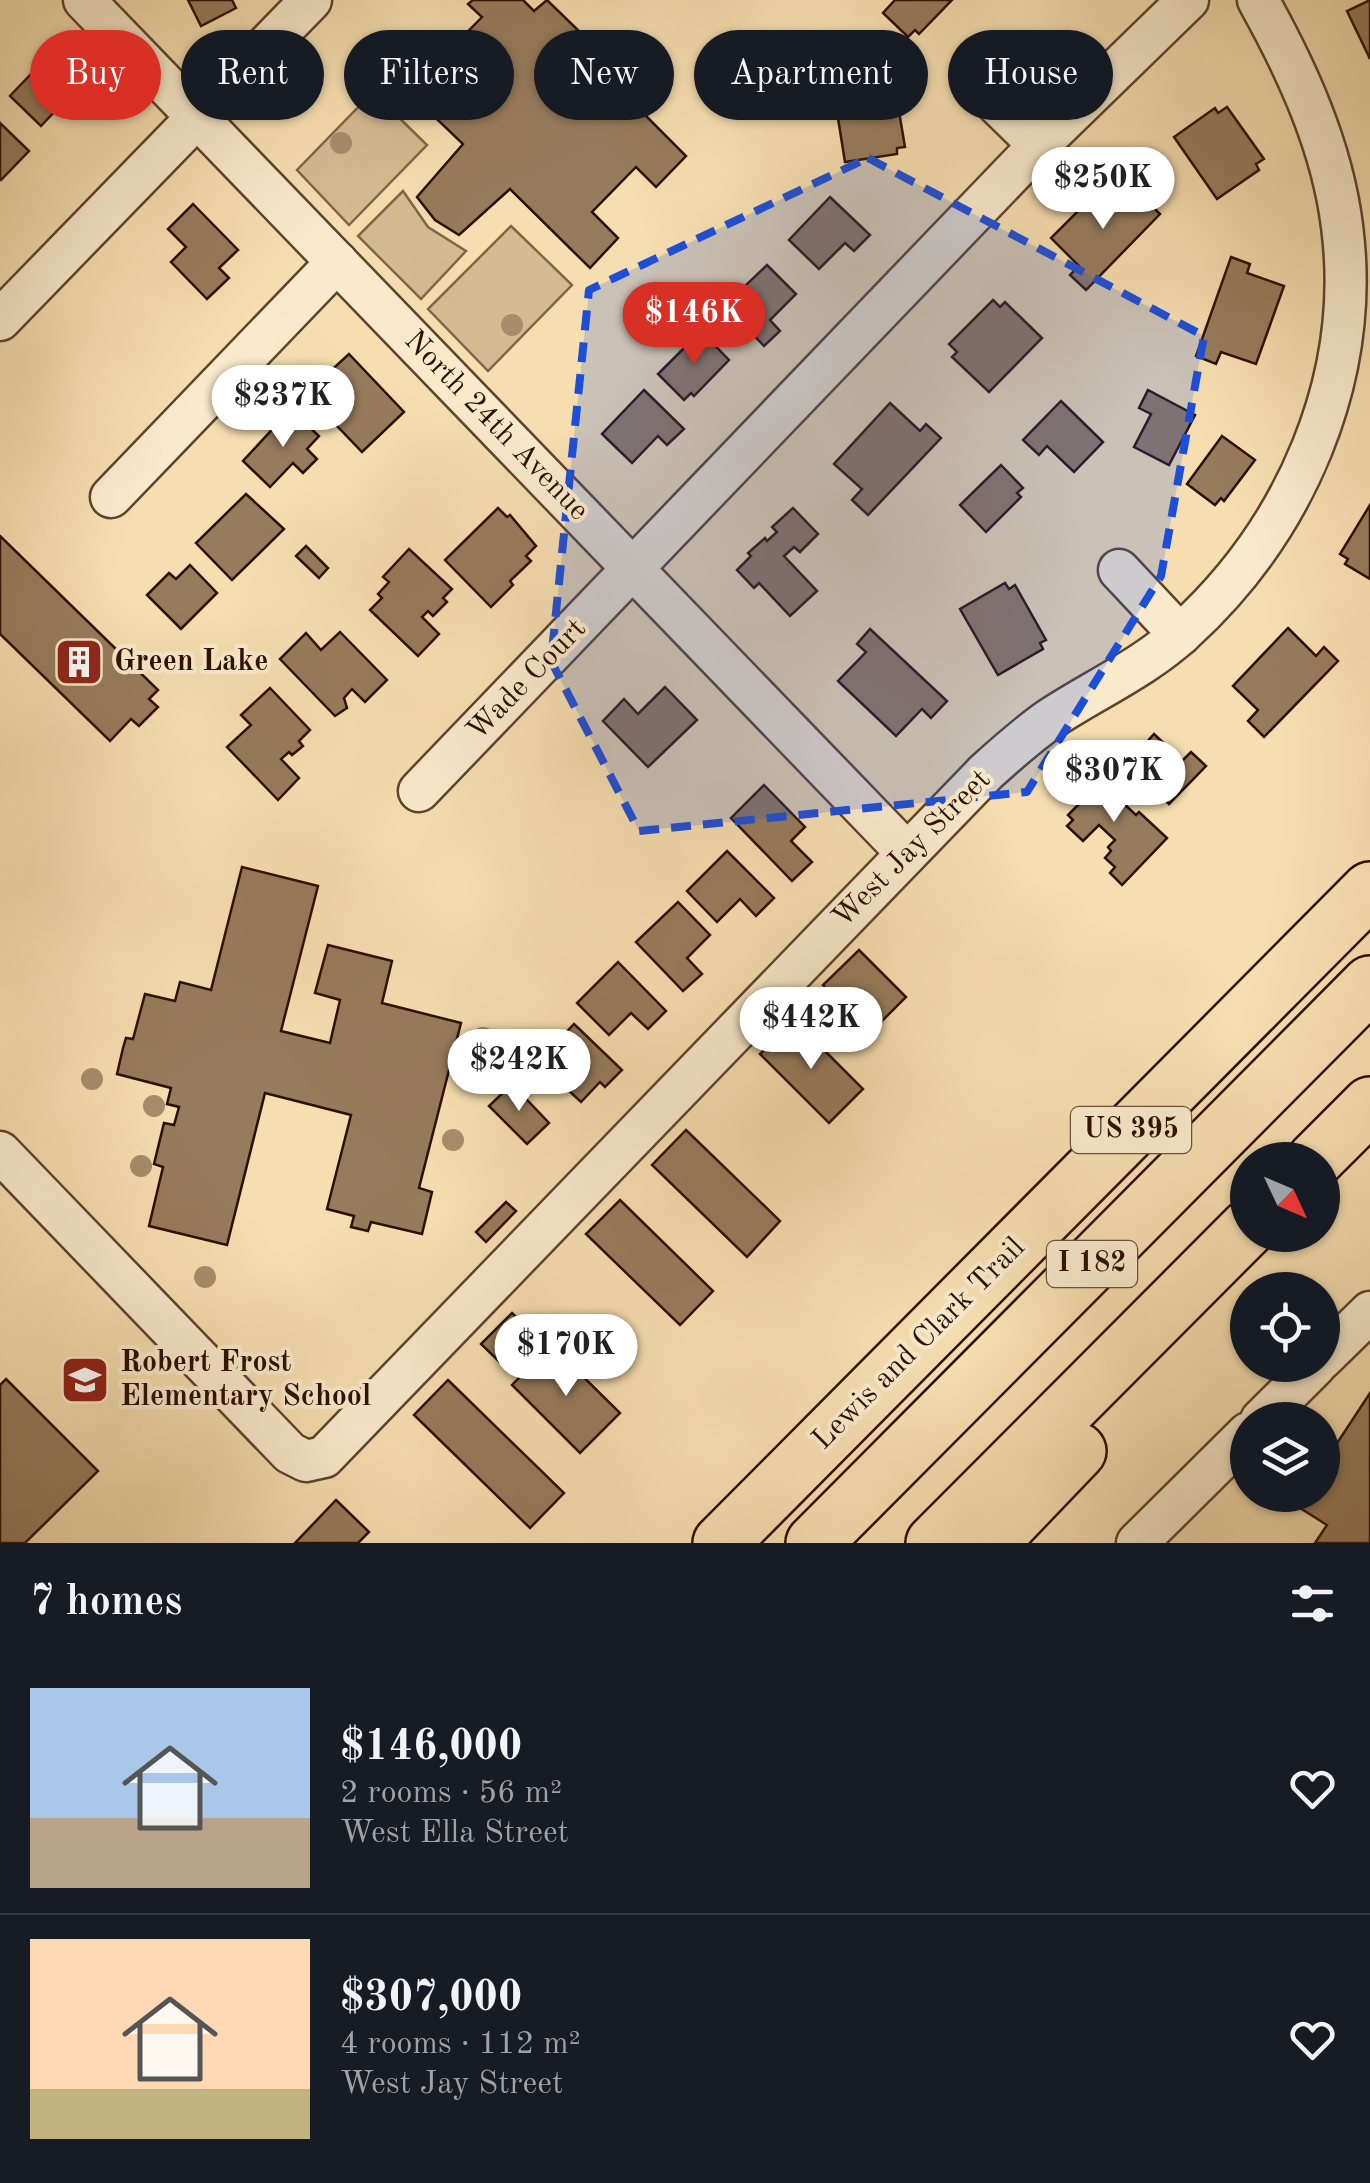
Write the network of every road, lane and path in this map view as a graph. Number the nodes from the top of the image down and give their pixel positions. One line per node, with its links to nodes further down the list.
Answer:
1 (84, 0): 6 (street, North 24th Avenue)
2 (311, 0): 5 (street)
3 (1188, 0): 10 (street, Wade Court)
4 (1258, 0): 16 (street, West Jay Street)
5 (282, 30)
6 (181, 100)
7 (194, 120): 12 (street)
8 (200, 120): 11 (street, North 24th Avenue)
9 (1013, 120): 10 (street)
10 (1039, 145): 14 (street, Wade Court)
11 (336, 262): 13 (street); 14 (street, North 24th Avenue)
12 (0, 320)
13 (111, 496)
14 (634, 569): 17 (street, Wade Court); 18 (street, North 24th Avenue)
15 (1119, 570): 16 (street)
16 (1180, 635): 18 (street, West Jay Street)
17 (419, 792)
18 (908, 853): 24 (street, West Jay Street)
19 (1370, 890): 30 (highway, Lewis and Clark Trail / US 395)
20 (1370, 984): 36 (highway, I 182)
21 (1370, 1105): 22 (highway)
22 (1333, 1142)
23 (1370, 1146): 25 (highway)
24 (0, 1152)
25 (1340, 1177)
26 (1230, 1246): 37 (highway, I 182)
27 (1269, 1252): 38 (highway)
28 (1370, 1312): 29 (street)
29 (1340, 1341)
30 (893, 1370): 34 (highway); 35 (highway, Lewis and Clark Trail / US 395)
31 (1299, 1382): 32 (street)
32 (1279, 1402)
33 (1230, 1451): 39 (street)
34 (684, 1543)
35 (721, 1543)
36 (814, 1543)
37 (934, 1543)
38 (990, 1543)
39 (1137, 1543)

